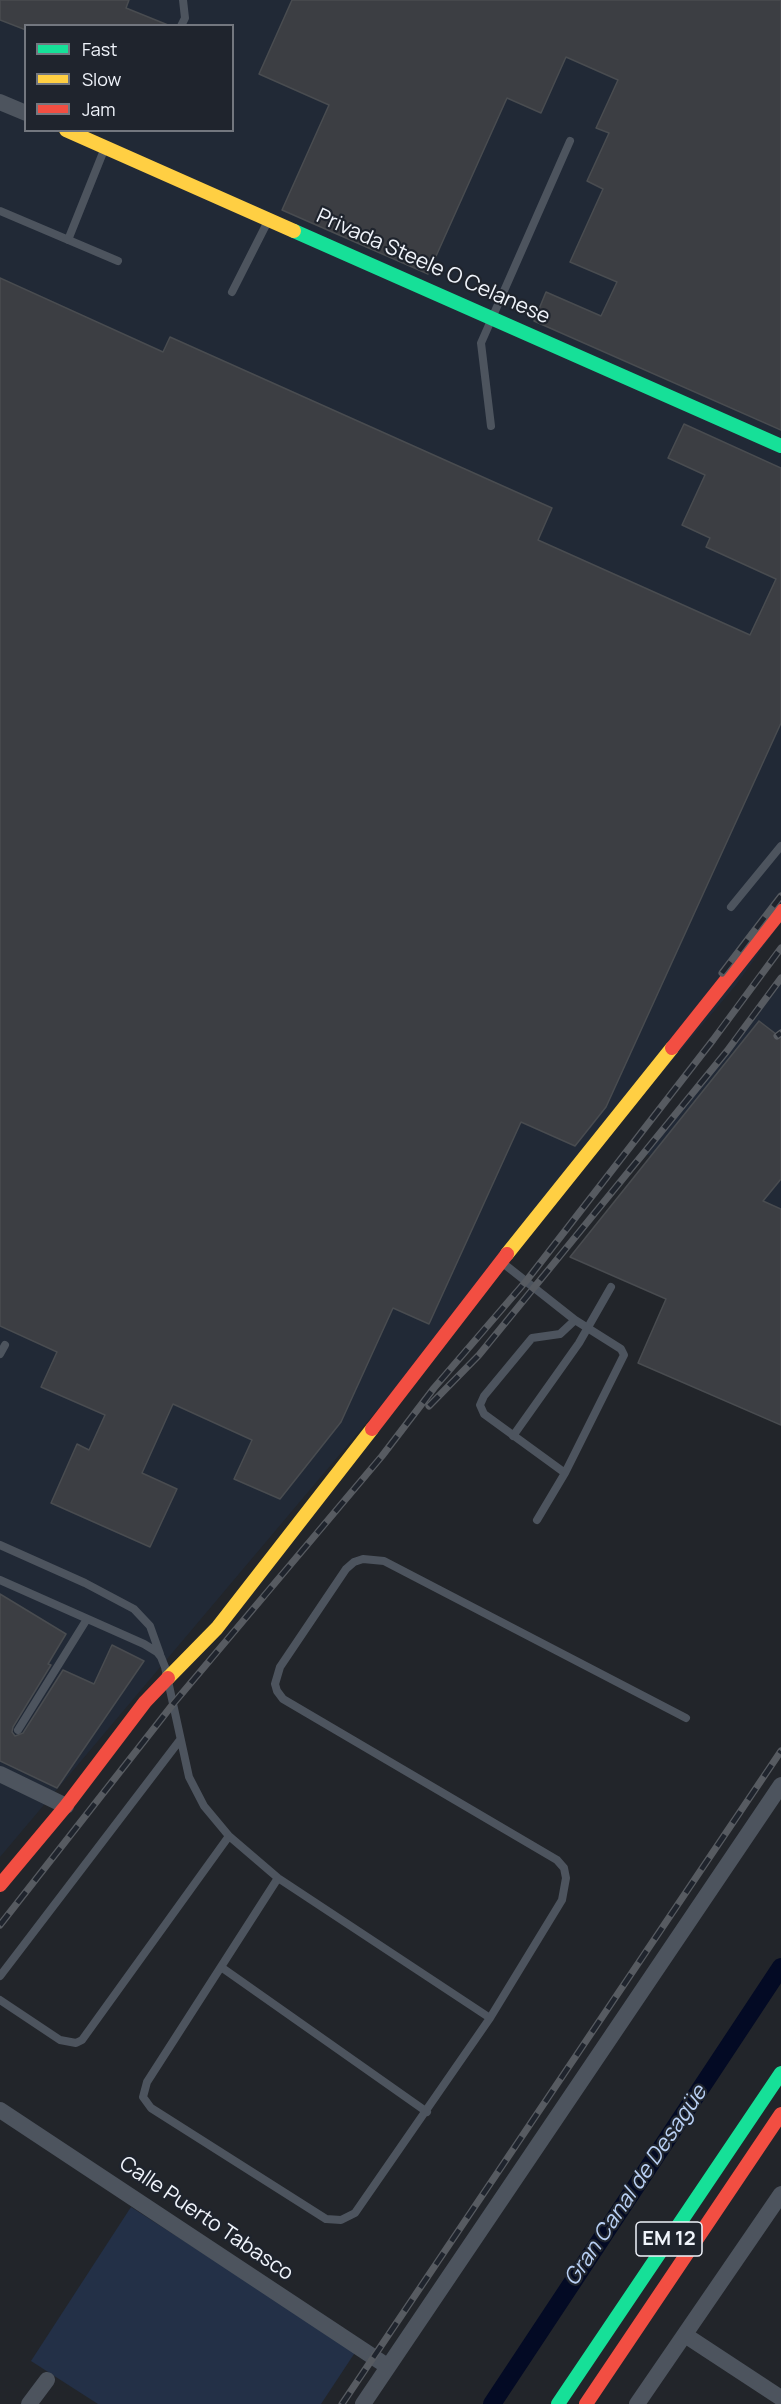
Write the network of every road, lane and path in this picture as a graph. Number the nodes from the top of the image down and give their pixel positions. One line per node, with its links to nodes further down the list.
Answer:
1 (183, 0): 2 (lane)
2 (182, 24)
3 (0, 102): 4 (street)
4 (24, 112)
5 (88, 134): 7 (main road, Privada Steele O Celanese)
6 (570, 141): 13 (lane)
7 (105, 147): 9 (main road, Privada Steele O Celanese); 10 (lane)
8 (0, 211): 10 (lane)
9 (269, 219): 12 (lane); 13 (main road, Privada Steele O Celanese)
10 (68, 240): 11 (lane)
11 (118, 261)
12 (232, 292)
13 (492, 318): 14 (lane); 15 (main road, Privada Steele O Celanese)
14 (491, 426)
15 (781, 446)
16 (781, 846): 17 (lane)
17 (731, 907)
18 (781, 911): 19 (main road)
19 (501, 1262): 21 (lane); 32 (main road)
20 (611, 1287): 22 (lane)
21 (575, 1320): 22 (lane); 25 (lane)
22 (588, 1329): 25 (lane); 26 (lane)
23 (5, 1345): 24 (lane)
24 (0, 1354)
25 (513, 1436): 26 (lane)
26 (565, 1473): 27 (lane)
27 (537, 1520)
28 (0, 1545): 31 (lane)
29 (0, 1580): 30 (lane)
30 (87, 1619): 31 (lane); 34 (lane)
31 (161, 1657): 32 (lane)
32 (167, 1678): 35 (lane); 38 (main road)
33 (686, 1718): 45 (lane)
34 (18, 1730)
35 (180, 1740): 39 (lane); 43 (lane)
36 (0, 1774): 38 (street)
37 (781, 1785): 52 (street)
38 (66, 1806): 41 (main road)
39 (229, 1836): 40 (lane); 44 (lane)
40 (278, 1878): 42 (lane); 45 (lane)
41 (0, 1885)
42 (221, 1967): 48 (lane); 48 (lane)
43 (0, 1976)
44 (0, 2000)
45 (490, 2019): 48 (lane)
46 (781, 2073): 57 (main road, EM 12)
47 (0, 2109): 52 (street, Calle Puerto Tabasco)
48 (427, 2112)
49 (781, 2114): 58 (main road, EM 12)
50 (781, 2194): 51 (street)
51 (686, 2335): 54 (street); 59 (street)
52 (387, 2366): 56 (street)
53 (47, 2380): 55 (street)
54 (781, 2398)
55 (29, 2404)
56 (363, 2404)
57 (558, 2404)
58 (586, 2404)
59 (637, 2404)

